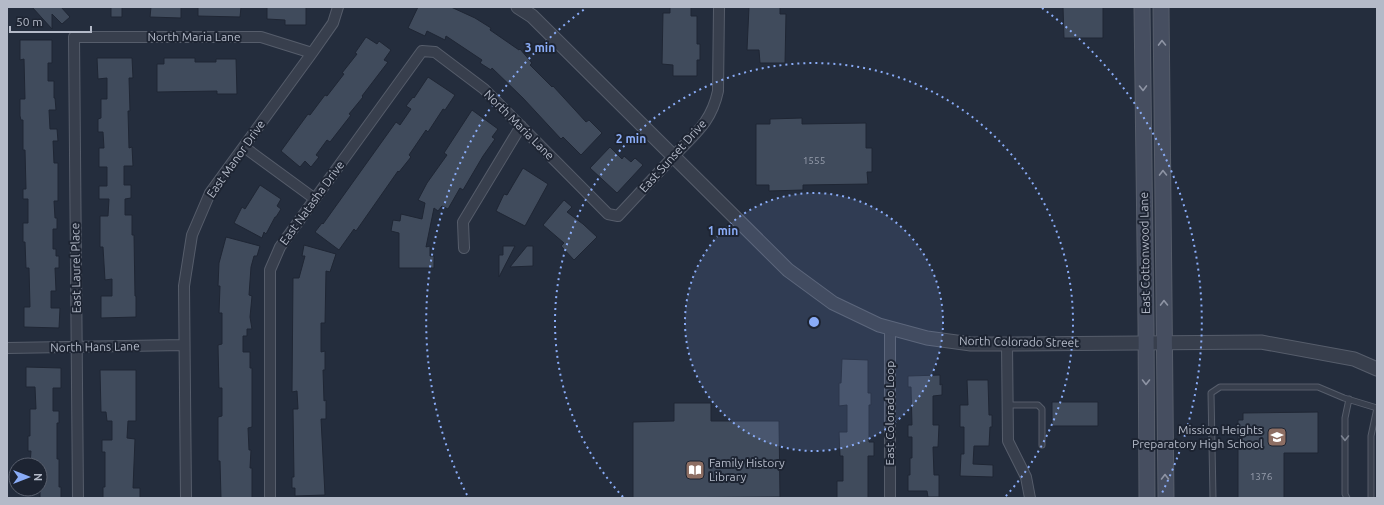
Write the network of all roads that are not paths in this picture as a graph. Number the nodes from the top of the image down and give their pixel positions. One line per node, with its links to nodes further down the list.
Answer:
1 (338, 7): 8 (street, East Manor Drive)
2 (518, 7): 11 (street, North Colorado Street)
3 (719, 7): 11 (street, East Sunset Drive)
4 (1142, 7): 17 (main road, East Cottonwood Lane, one-way to 17)
5 (1161, 7): 16 (main road, East Cottonwood Lane, one-way to 5)
6 (74, 37): 8 (street, North Maria Lane); 20 (street, East Laurel Place)
7 (422, 51): 9 (street, North Maria Lane); 12 (street, East Natasha Drive)
8 (312, 54): 10 (street, East Manor Drive)
9 (521, 126): 13 (street, North Maria Lane); 14 (street)
10 (244, 146): 12 (street); 19 (street, East Manor Drive)
11 (673, 157): 13 (street, East Sunset Drive); 15 (street, North Colorado Street)
12 (315, 199): 29 (street, East Natasha Drive)
13 (608, 214)
14 (464, 248)
15 (890, 328): 18 (street, North Colorado Street); 30 (street, East Colorado Loop)
16 (1165, 342): 17 (street, North Colorado Street); 22 (street, North Colorado Street); 33 (main road, East Cottonwood Lane, one-way to 16)
17 (1146, 343): 18 (street, North Colorado Street); 32 (main road, East Cottonwood Lane, one-way to 32)
18 (1007, 344): 24 (street)
19 (184, 345): 20 (street, North Hans Lane); 28 (street, East Manor Drive)
20 (77, 347): 21 (street, North Hans Lane); 27 (street, East Laurel Place)
21 (7, 348)
22 (1377, 369)
23 (1349, 399): 25 (lane); 34 (lane); 35 (lane, one-way to 35)
24 (1008, 406): 26 (lane); 31 (street)
25 (1377, 408): 36 (lane)
26 (1042, 445)
27 (78, 498)
28 (186, 498)
29 (270, 498)
30 (890, 498)
31 (1030, 498)
32 (1147, 498)
33 (1166, 498)
34 (1213, 498)
35 (1346, 498)
36 (1370, 498)

